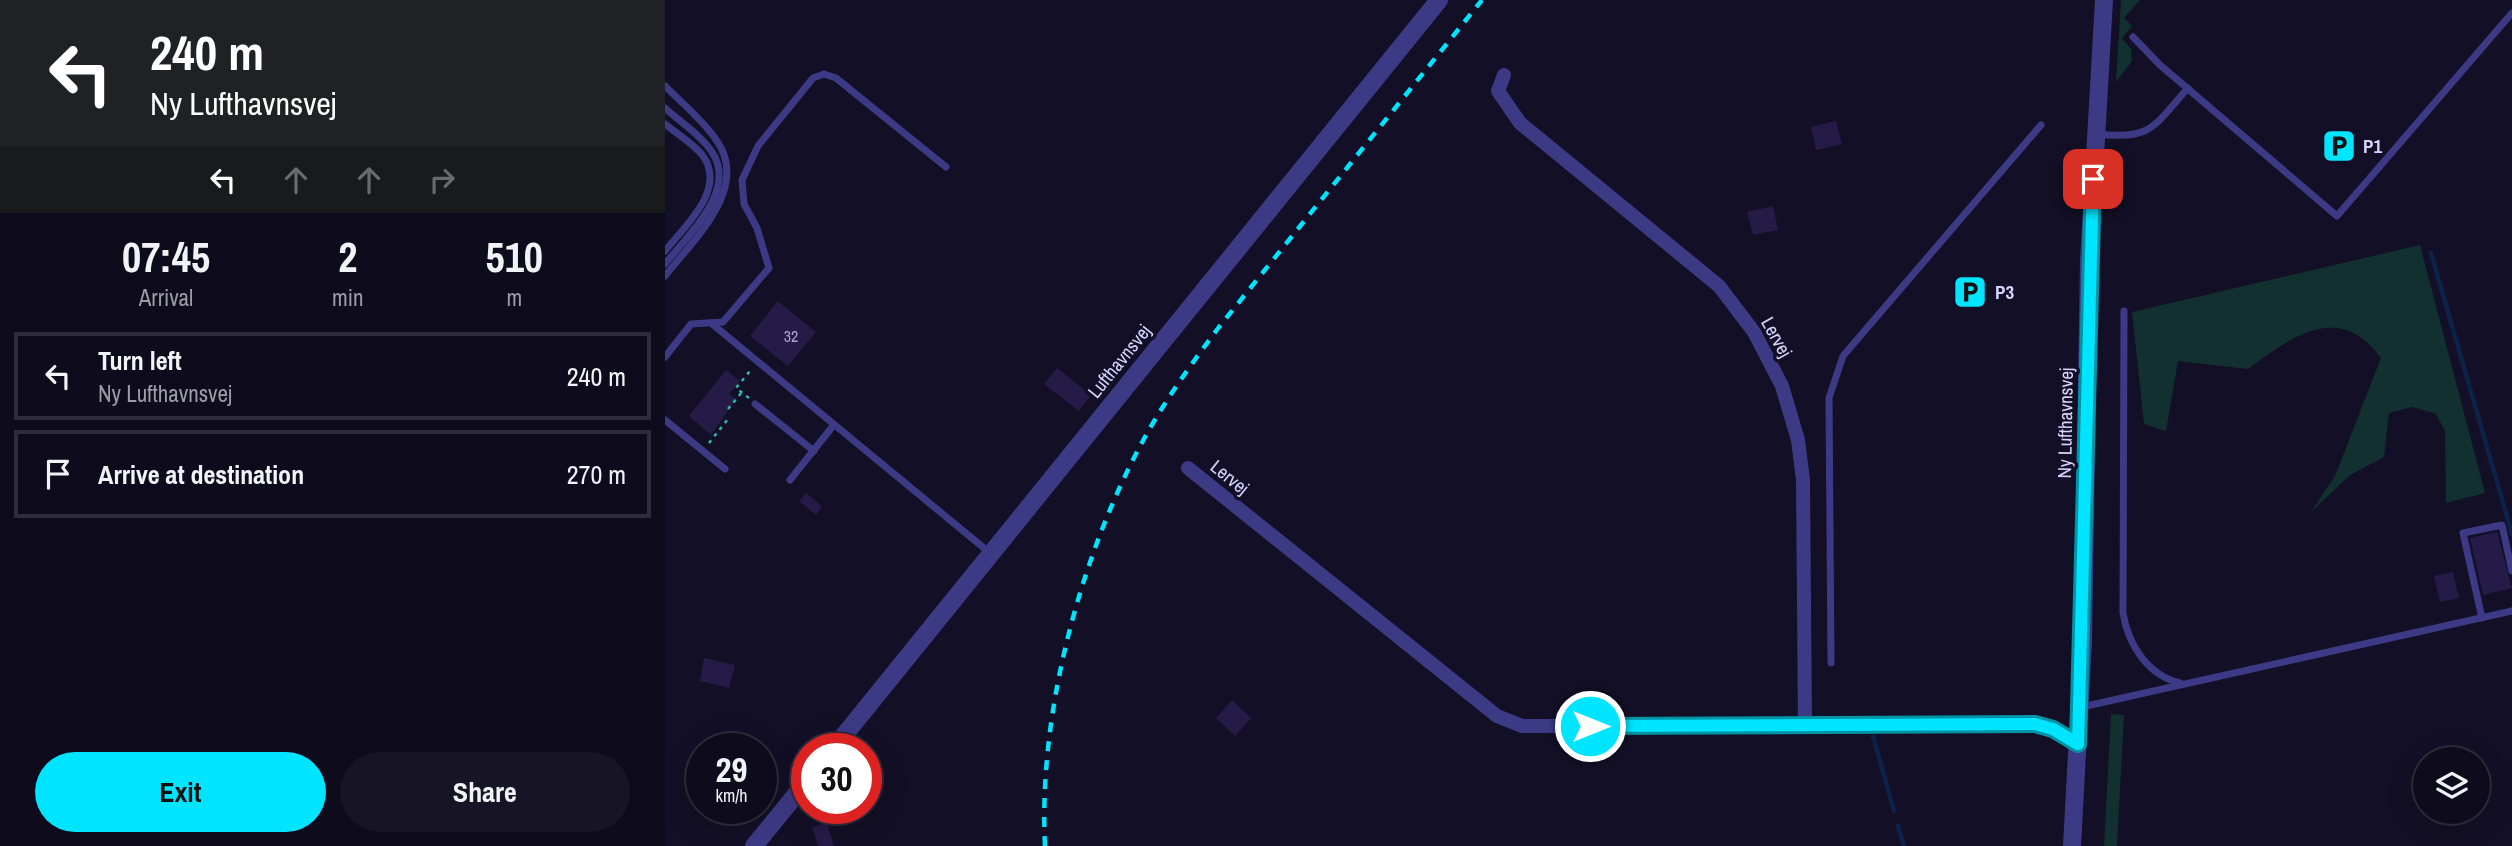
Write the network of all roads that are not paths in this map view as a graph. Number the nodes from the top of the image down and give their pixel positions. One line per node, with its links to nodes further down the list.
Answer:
1 (1439, 0): 26 (street, Lufthavnsvej)
2 (2104, 0): 11 (street, Ny Lufthavnsvej)
3 (2512, 13): 7 (lane)
4 (2133, 37): 7 (lane)
5 (1504, 75): 33 (street, Lervej)
6 (665, 86): 15 (lane)
7 (2188, 88): 11 (lane)
8 (665, 108): 14 (lane)
9 (665, 124): 13 (lane)
10 (2041, 125): 30 (lane)
11 (2096, 134): 32 (street, Ny Lufthavnsvej)
12 (946, 167): 17 (lane)
13 (665, 251)
14 (665, 264)
15 (665, 276)
16 (2124, 311): 31 (lane)
17 (711, 323): 18 (lane); 21 (lane)
18 (665, 357)
19 (755, 404): 22 (lane)
20 (665, 421): 24 (lane)
21 (833, 426): 22 (lane); 26 (lane)
22 (814, 451): 25 (lane)
23 (1188, 468): 33 (street, Lervej)
24 (726, 469)
25 (790, 481)
26 (991, 553): 34 (street, Lufthavnsvej)
27 (2512, 570): 29 (lane)
28 (2512, 611): 29 (lane)
29 (2482, 618): 31 (lane)
30 (1831, 663)
31 (2186, 684): 32 (lane)
32 (2081, 707): 35 (street, Ny Lufthavnsvej)
33 (1805, 725): 35 (street, Lervej)
34 (846, 733)
35 (2078, 744): 38 (street, Ny Lufthavnsvej)
36 (791, 801): 37 (street)
37 (754, 846)
38 (2072, 846)

